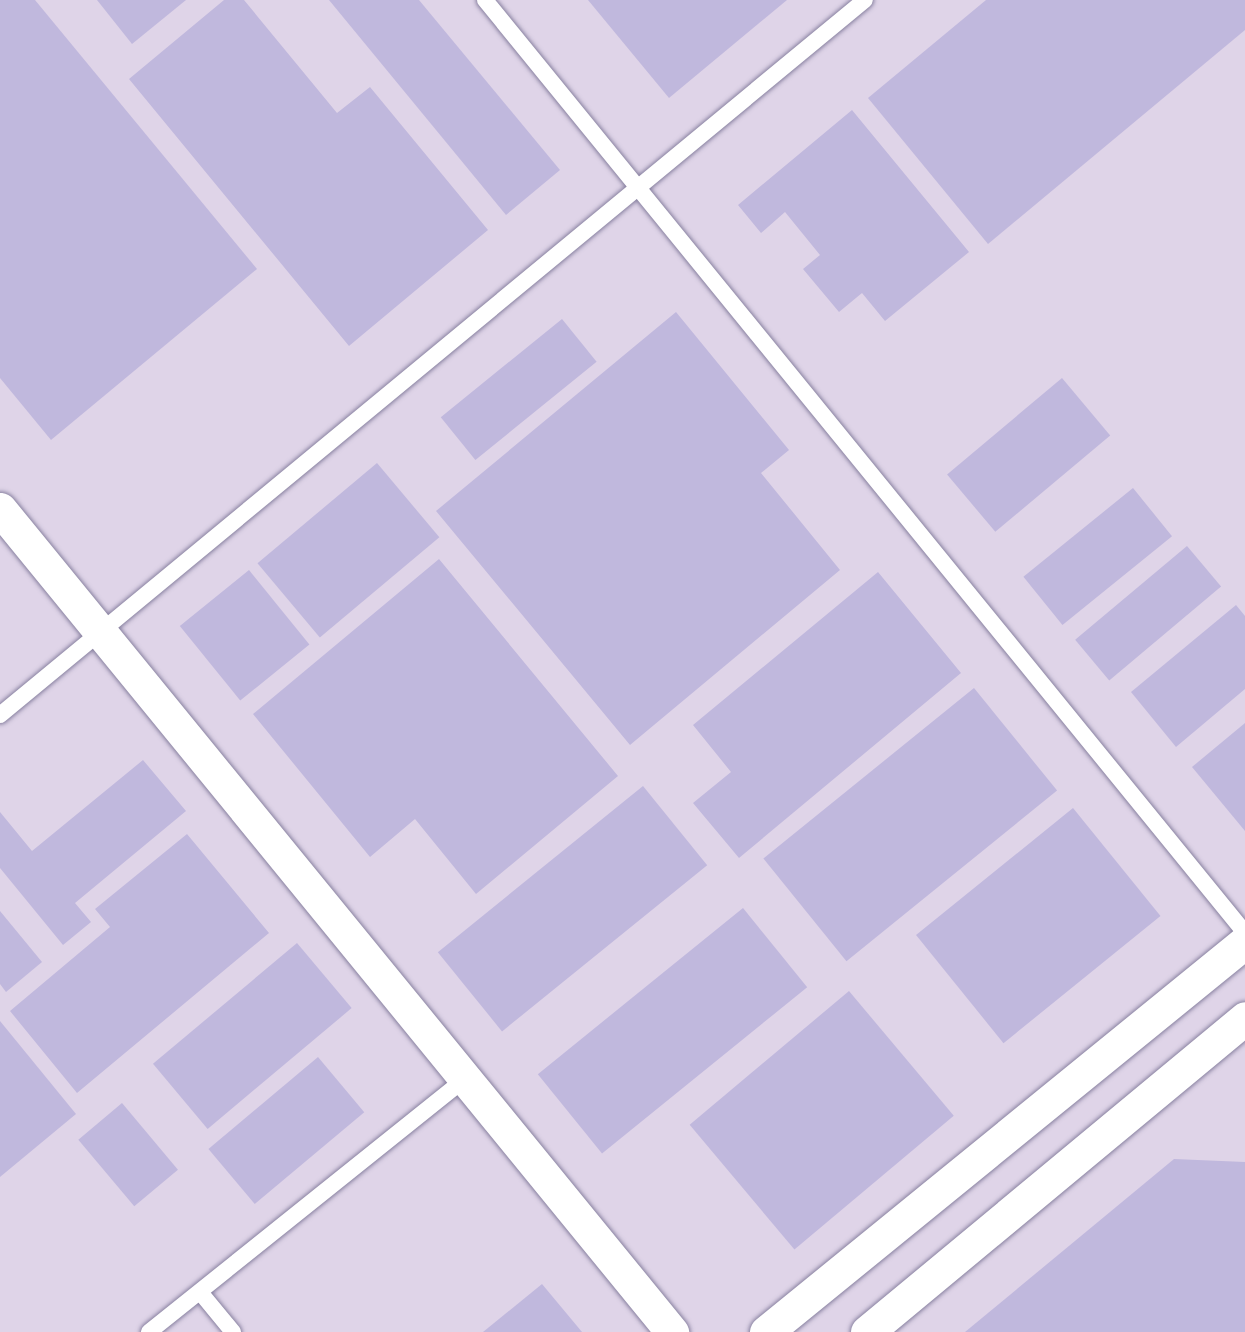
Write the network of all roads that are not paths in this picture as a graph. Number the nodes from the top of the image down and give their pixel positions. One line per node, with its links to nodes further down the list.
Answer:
1 (484, 0): 3 (lane)
2 (865, 0): 3 (lane)
3 (638, 185): 5 (lane); 7 (lane)
4 (0, 509): 5 (street)
5 (100, 632): 6 (lane); 10 (street)
6 (0, 715)
7 (1245, 933)
8 (1245, 942): 15 (street)
9 (1245, 1018): 16 (street)
10 (465, 1079): 11 (lane); 14 (street)
11 (200, 1292): 12 (lane); 13 (lane)
12 (149, 1332)
13 (233, 1332)
14 (672, 1332)
15 (766, 1332)
16 (867, 1332)

